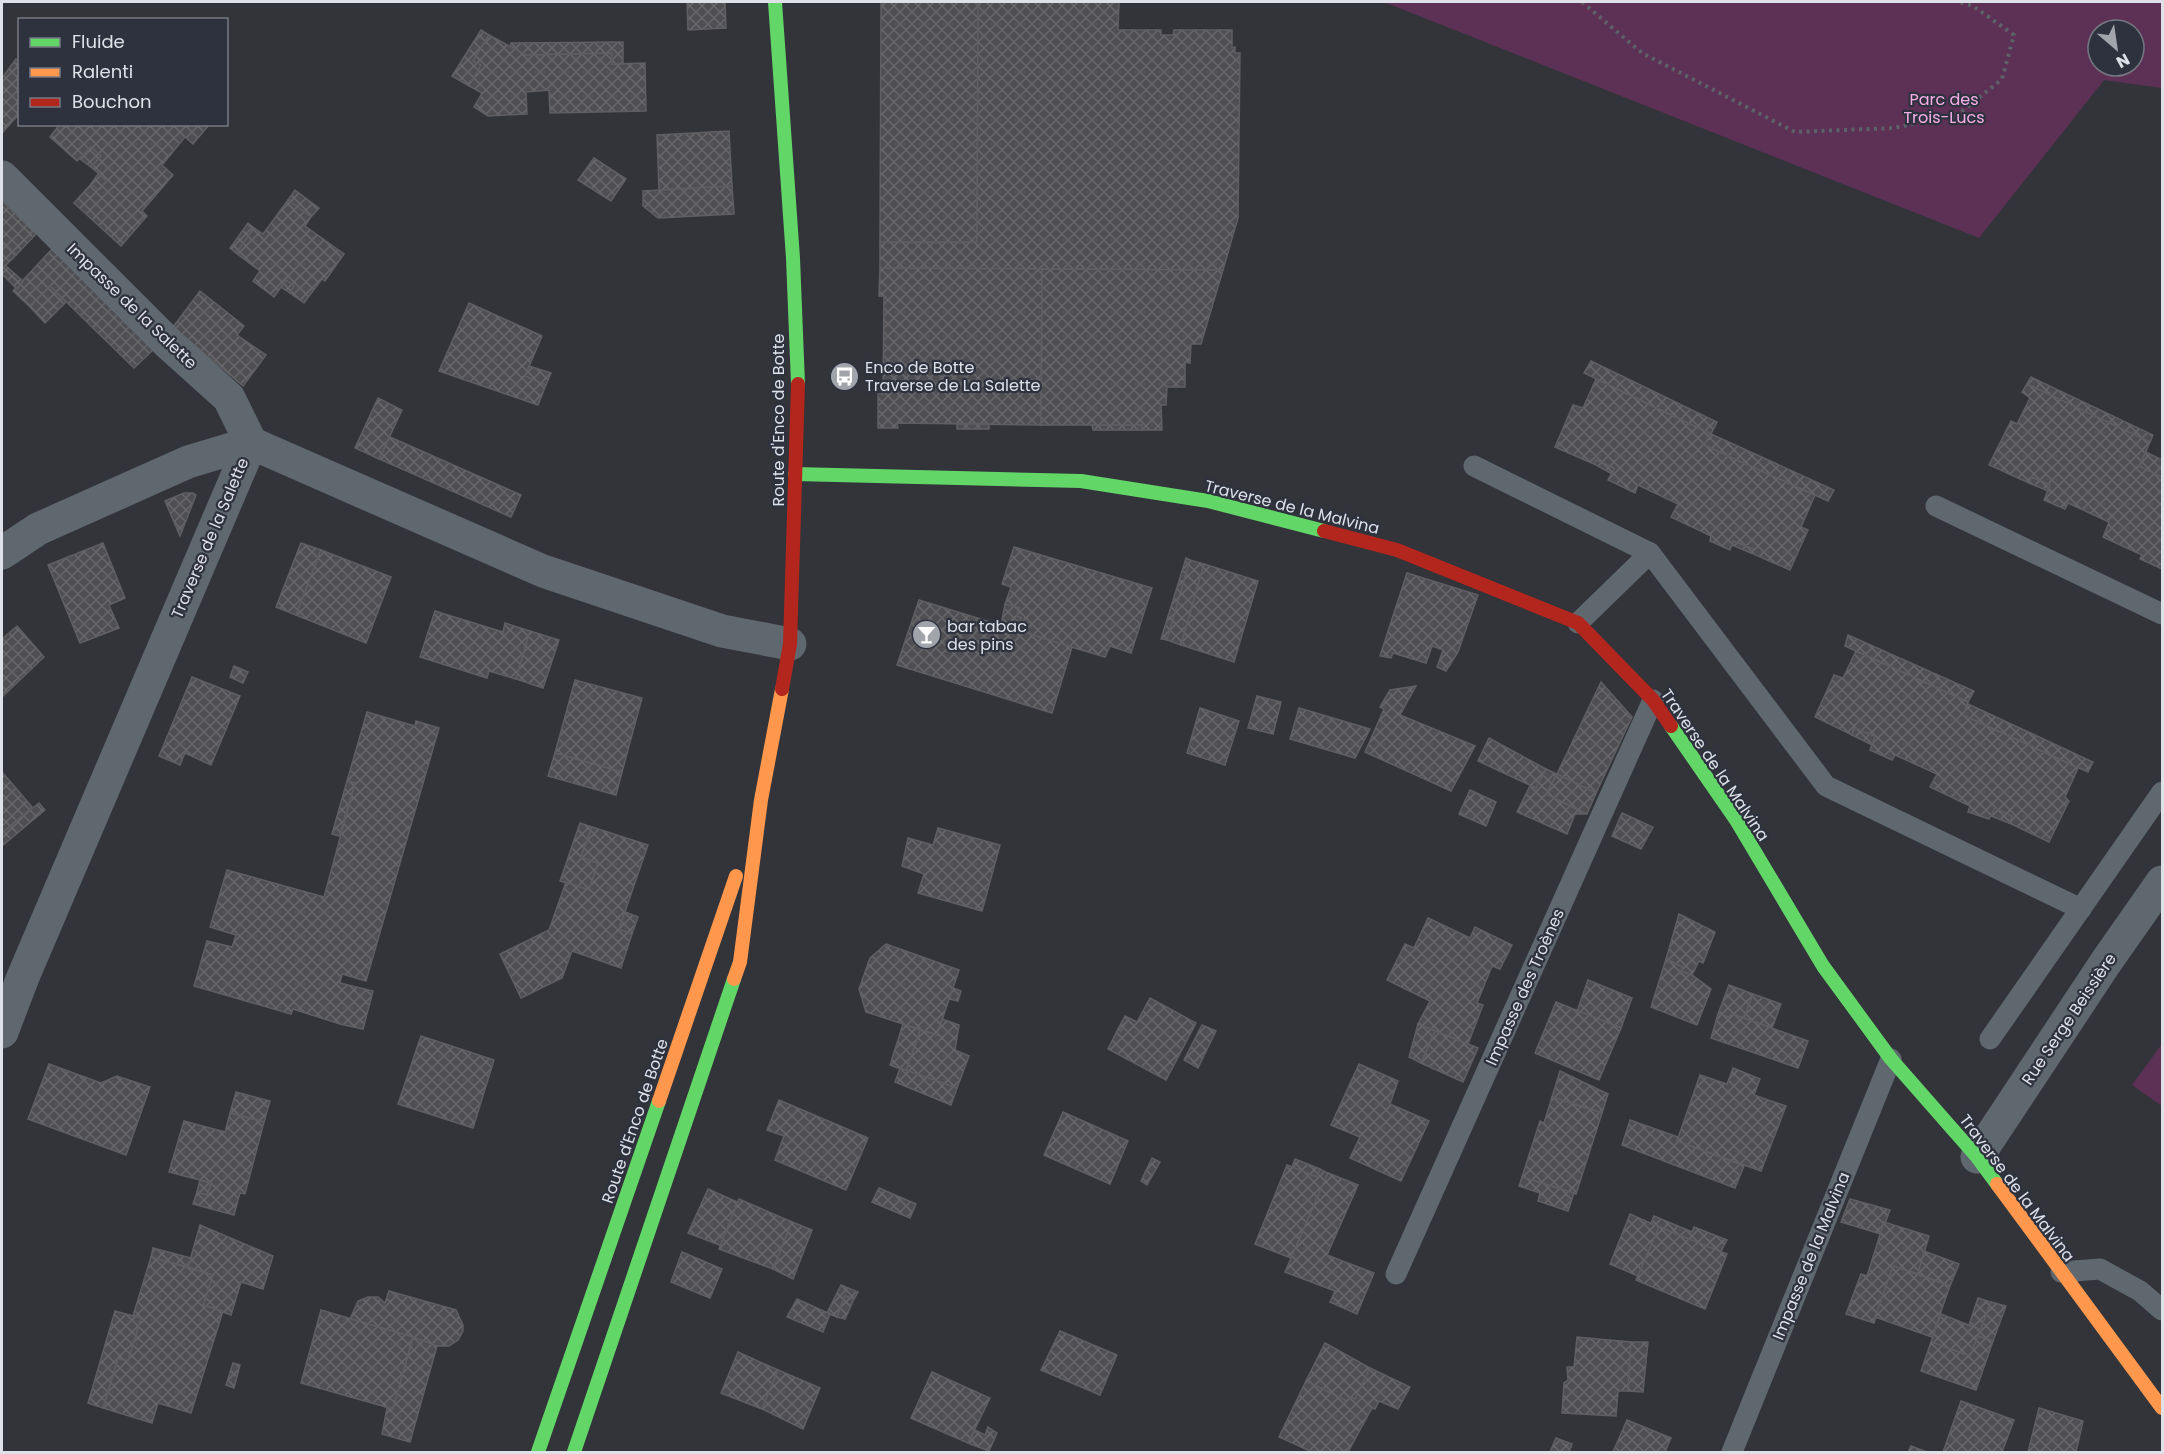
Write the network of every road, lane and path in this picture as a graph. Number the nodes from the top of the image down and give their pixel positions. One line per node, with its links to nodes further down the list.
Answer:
1 (775, 2): 7 (main road, Route d'Enco de Botte)
2 (1582, 2): 3 (path)
3 (1959, 2)
4 (2, 177): 5 (street, Impasse de la Salette)
5 (251, 443): 10 (street); 13 (street, Traverse de la Salette); 19 (street, Traverse de la Salette)
6 (1474, 466): 9 (lane)
7 (795, 474): 12 (main road, Traverse de la Malvina); 13 (main road, Route d'Enco de Botte)
8 (1936, 506): 11 (lane)
9 (1650, 553): 12 (lane); 18 (lane)
10 (2, 554)
11 (2163, 614)
12 (1578, 623): 14 (main road, Traverse de la Malvina)
13 (790, 644): 16 (main road, Route d'Enco de Botte)
14 (1653, 700): 22 (main road, Traverse de la Malvina); 25 (lane, Impasse des Troènes)
15 (2163, 792): 18 (lane)
16 (761, 800): 28 (main road, Route d'Enco de Botte); 29 (main road, Route d'Enco de Botte)
17 (2163, 882): 23 (street, Rue Serge Beissière)
18 (2081, 909): 21 (lane)
19 (12, 981): 20 (street, Traverse de la Salette)
20 (2, 1032)
21 (1990, 1039)
22 (1890, 1059): 23 (main road, Traverse de la Malvina); 30 (lane, Impasse de la Malvina)
23 (1977, 1157): 24 (main road, Traverse de la Malvina)
24 (2061, 1272): 26 (lane); 27 (main road, Traverse de la Malvina)
25 (1396, 1274)
26 (2163, 1310)
27 (2163, 1408)
28 (538, 1452)
29 (574, 1452)
30 (1732, 1452)

